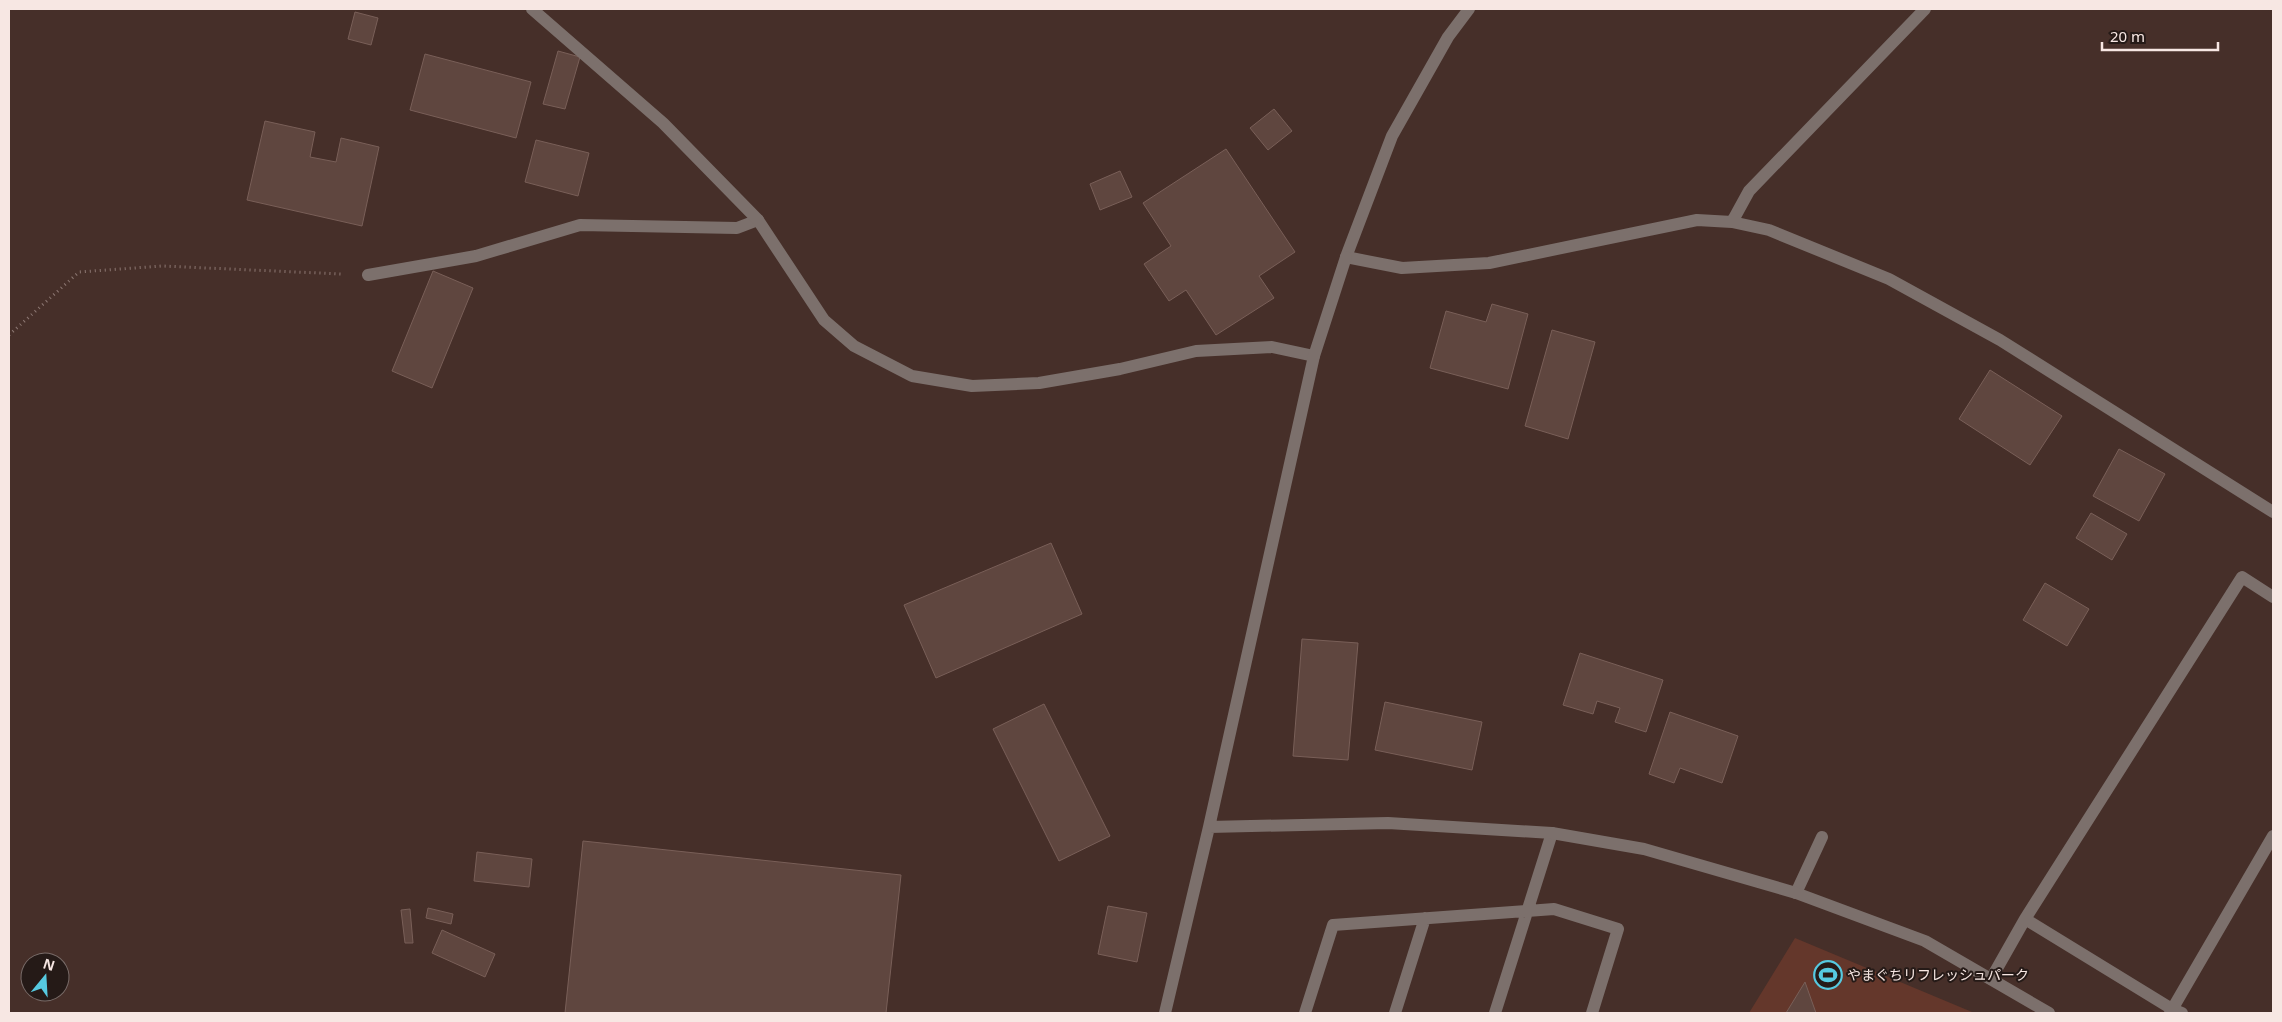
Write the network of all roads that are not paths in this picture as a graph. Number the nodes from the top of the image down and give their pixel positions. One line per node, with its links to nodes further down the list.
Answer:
1 (532, 9): 4 (street)
2 (1469, 9): 6 (street)
3 (1925, 9): 5 (street)
4 (758, 220): 7 (street); 8 (street)
5 (1732, 222): 6 (street); 9 (street)
6 (1346, 257): 8 (street)
7 (368, 275)
8 (1314, 356): 11 (street)
9 (2273, 512)
10 (2273, 597): 18 (street)
11 (1210, 827): 12 (street); 21 (street)
12 (1552, 833): 15 (street); 16 (street)
13 (2273, 836): 20 (street)
14 (1822, 837): 15 (street)
15 (1796, 893): 19 (street)
16 (1528, 910): 17 (street); 24 (street); 25 (street)
17 (1425, 918): 22 (street); 23 (street)
18 (2025, 919): 19 (street); 20 (street)
19 (1991, 978): 26 (street)
20 (2174, 1012)
21 (1165, 1013)
22 (1305, 1013)
23 (1395, 1013)
24 (1495, 1013)
25 (1592, 1013)
26 (2049, 1013)

